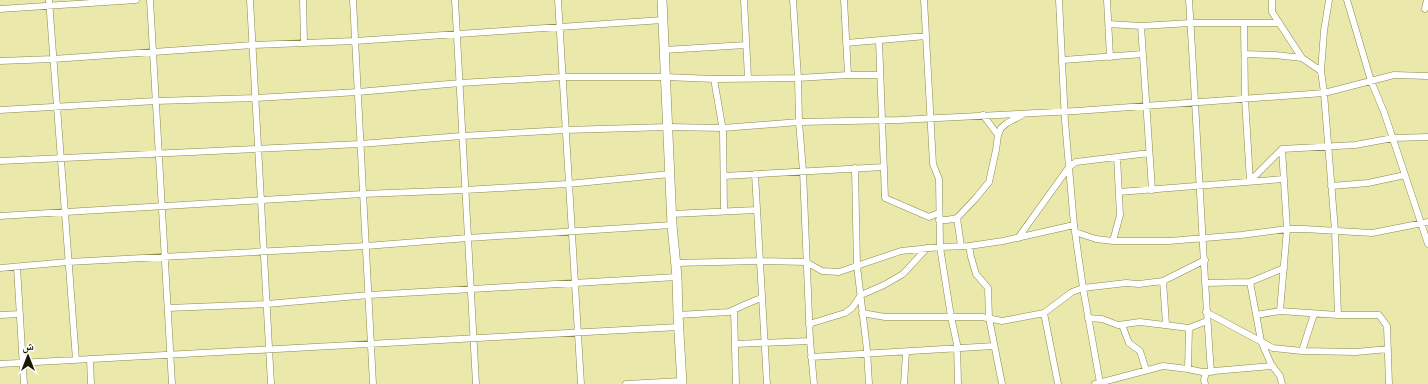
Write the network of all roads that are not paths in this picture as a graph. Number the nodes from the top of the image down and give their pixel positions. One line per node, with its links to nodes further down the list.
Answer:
1 (136, 0): 20 (street)
2 (150, 0): 39 (street)
3 (250, 0): 36 (street)
4 (303, 0): 34 (street)
5 (353, 0): 32 (street)
6 (455, 0): 30 (street)
7 (558, 0): 29 (street)
8 (662, 0): 23 (street)
9 (744, 0): 37 (street)
10 (793, 0): 54 (street)
11 (844, 0): 35 (street)
12 (924, 0): 31 (street)
13 (1058, 0): 45 (street)
14 (1107, 0): 26 (street)
15 (1190, 0): 24 (street)
16 (1272, 0): 25 (street)
17 (1329, 0): 47 (street)
18 (1347, 0): 56 (street)
19 (1427, 0): 22 (street)
20 (49, 3): 21 (street); 43 (street)
21 (0, 9)
22 (1425, 9)
23 (663, 20): 29 (street); 38 (street)
24 (1191, 23): 27 (street); 28 (street); 63 (street)
25 (1279, 23): 27 (street); 44 (street)
26 (1109, 24): 28 (street); 42 (street)
27 (1244, 24): 41 (street)
28 (1141, 26): 40 (street)
29 (560, 27): 30 (street); 51 (street)
30 (457, 35): 32 (street); 57 (street)
31 (926, 36): 33 (street); 70 (street)
32 (355, 41): 34 (street); 58 (street)
33 (879, 41): 35 (street); 49 (street)
34 (304, 42): 36 (street)
35 (846, 43): 48 (street)
36 (253, 45): 39 (street); 60 (street)
37 (746, 45): 38 (street); 53 (street)
38 (664, 50): 52 (street)
39 (154, 52): 43 (street); 62 (street)
40 (1143, 54): 42 (street); 64 (street)
41 (1245, 54): 44 (street); 61 (street)
42 (1110, 57): 45 (street)
43 (54, 58): 46 (street); 65 (street)
44 (1302, 58): 47 (street)
45 (1063, 60): 67 (street)
46 (0, 61)
47 (1321, 71): 59 (street)
48 (848, 75): 49 (street); 54 (street)
49 (880, 75): 71 (street)
50 (1428, 76): 56 (street)
51 (563, 77): 52 (street); 57 (street); 75 (street)
52 (665, 77): 55 (street); 73 (street)
53 (748, 78): 54 (street); 55 (street)
54 (798, 78): 72 (street)
55 (714, 79): 74 (street)
56 (1371, 81): 59 (street); 79 (street)
57 (460, 83): 58 (street); 77 (street)
58 (358, 92): 60 (street); 80 (street)
59 (1324, 93): 61 (street); 81 (street)
60 (256, 98): 62 (street); 82 (street)
61 (1245, 99): 63 (street); 98 (street)
62 (156, 101): 65 (street); 85 (street)
63 (1196, 103): 64 (street); 101 (street)
64 (1147, 106): 67 (street); 84 (street)
65 (57, 107): 66 (street); 86 (street)
66 (0, 110)
67 (1065, 111): 68 (street); 90 (street)
68 (1026, 113): 69 (street); 76 (street)
69 (983, 115): 70 (street); 76 (street)
70 (931, 118): 71 (street); 115 (street)
71 (882, 120): 72 (street); 89 (street)
72 (799, 122): 74 (street); 92 (street)
73 (668, 127): 74 (street); 75 (street); 93 (street)
74 (723, 128): 96 (street)
75 (565, 130): 77 (street); 99 (street)
76 (998, 135): 114 (street)
77 (462, 136): 80 (street); 102 (street)
78 (1428, 137): 79 (street)
79 (1393, 138): 81 (street); 95 (street)
80 (360, 144): 82 (street); 105 (street)
81 (1328, 147): 83 (street); 100 (street)
82 (259, 148): 85 (street); 106 (street)
83 (1282, 148): 97 (street); 98 (street)
84 (1149, 153): 87 (street); 103 (street)
85 (159, 154): 86 (street); 107 (street)
86 (61, 157): 88 (street); 110 (street)
87 (1117, 157): 90 (street); 104 (street)
88 (0, 160)
89 (884, 167): 91 (street); 112 (street)
90 (1069, 167): 119 (street); 125 (street)
91 (855, 168): 92 (street); 141 (street)
92 (803, 171): 94 (street); 139 (street)
93 (670, 174): 99 (street); 111 (street)
94 (755, 174): 96 (street); 108 (street)
95 (1405, 175): 100 (street); 117 (street)
96 (724, 176): 109 (street)
97 (1284, 179): 98 (street); 120 (street)
98 (1250, 181): 101 (street)
99 (568, 184): 102 (street); 121 (street)
100 (1331, 186): 122 (street)
101 (1201, 187): 103 (street); 126 (street)
102 (465, 190): 105 (street); 124 (street)
103 (1152, 190): 104 (street)
104 (1119, 192): 127 (street)
105 (363, 194): 106 (street); 129 (street)
106 (262, 200): 107 (street); 134 (street)
107 (162, 207): 110 (street); 135 (street)
108 (756, 210): 109 (street); 137 (street)
109 (724, 211): 111 (street)
110 (65, 212): 113 (street); 138 (street)
111 (672, 214): 118 (street)
112 (936, 214)
113 (0, 216)
114 (957, 218): 115 (street); 130 (street)
115 (939, 220): 132 (street)
116 (1428, 222): 117 (street)
117 (1421, 223): 122 (street); 128 (street)
118 (672, 225): 121 (street); 140 (street)
119 (1074, 225): 123 (street); 125 (street)
120 (1287, 229): 122 (street); 126 (street); 144 (street)
121 (572, 231): 124 (street); 148 (street)
122 (1335, 231): 167 (street)
123 (1075, 232): 127 (street); 150 (street)
124 (468, 238): 129 (street); 151 (street)
125 (1018, 238): 131 (street)
126 (1203, 238): 127 (street); 136 (street)
127 (1114, 242)
128 (1428, 244)
129 (366, 246): 134 (street); 152 (street)
130 (961, 246): 131 (street); 132 (street)
131 (969, 246): 169 (street)
132 (940, 247): 133 (street); 168 (street)
133 (927, 248): 141 (street); 153 (street)
134 (264, 252): 135 (street); 155 (street)
135 (165, 257): 138 (street); 156 (street)
136 (1205, 260): 146 (street); 149 (street)
137 (759, 261): 139 (street); 140 (street); 154 (street)
138 (68, 262): 142 (street); 194 (street)
139 (806, 262): 141 (street); 172 (street)
140 (676, 263): 145 (street)
141 (857, 266): 153 (street)
142 (16, 267): 143 (street); 162 (street)
143 (0, 268)
144 (1284, 268): 147 (street); 158 (street)
145 (677, 277): 148 (street); 165 (street)
146 (1162, 281): 150 (street); 173 (street)
147 (1250, 282): 149 (street); 166 (street)
148 (576, 283): 151 (street); 177 (street)
149 (1206, 283): 159 (street)
150 (1083, 288): 161 (street); 170 (street)
151 (471, 289): 152 (street); 178 (street)
152 (368, 295): 155 (street); 182 (street)
153 (861, 295): 160 (street); 172 (street)
154 (761, 298): 157 (street); 181 (street)
155 (268, 304): 156 (street); 186 (street)
156 (168, 308): 190 (street)
157 (734, 311): 165 (street); 183 (street)
158 (1280, 311): 163 (street); 166 (street)
159 (1206, 312): 171 (street); 180 (street)
160 (862, 313): 168 (street); 191 (street)
161 (1044, 313): 169 (street); 218 (street)
162 (20, 314): 164 (street); 195 (street)
163 (1314, 314): 167 (street); 188 (street)
164 (0, 315)
165 (678, 315): 175 (street)
166 (1256, 315): 180 (street)
167 (1338, 316): 187 (street)
168 (951, 317): 169 (street); 185 (street)
169 (989, 318): 184 (street)
170 (1088, 318): 174 (street); 219 (street)
171 (1207, 321): 176 (street); 200 (street)
172 (809, 324): 179 (street)
173 (1166, 324): 174 (street); 176 (street)
174 (1122, 325): 199 (street)
175 (679, 327): 177 (street); 201 (street)
176 (1189, 328): 198 (street)
177 (578, 332): 178 (street); 209 (street)
178 (474, 338): 182 (street); 208 (street)
179 (810, 341): 181 (street); 192 (street)
180 (1261, 341): 188 (street); 197 (street)
181 (764, 342): 183 (street); 212 (street)
182 (371, 343): 186 (street); 207 (street)
183 (735, 344): 211 (street)
184 (994, 346): 185 (street); 217 (street)
185 (958, 348): 189 (street); 216 (street)
186 (270, 349): 190 (street); 206 (street)
187 (1388, 349): 188 (street); 221 (street)
188 (1302, 351)
189 (906, 352): 191 (street); 215 (street)
190 (170, 354): 193 (street); 205 (street)
191 (867, 354): 192 (street); 214 (street)
192 (811, 357): 213 (street)
193 (90, 359): 194 (street); 204 (street)
194 (76, 360): 195 (street)
195 (23, 363): 196 (street); 203 (street)
196 (0, 364)
197 (1273, 366): 200 (street); 220 (street)
198 (1188, 369): 199 (street); 200 (street)
199 (1146, 370): 219 (street)
200 (1209, 372): 202 (street)
201 (682, 383): 210 (street)
202 (1203, 383)
203 (24, 384)
204 (91, 384)
205 (172, 384)
206 (271, 384)
207 (374, 384)
208 (476, 384)
209 (581, 384)
210 (626, 384)
211 (736, 384)
212 (767, 384)
213 (814, 384)
214 (869, 384)
215 (904, 384)
216 (958, 384)
217 (1002, 384)
218 (1058, 384)
219 (1098, 384)
220 (1282, 384)
221 (1389, 384)

